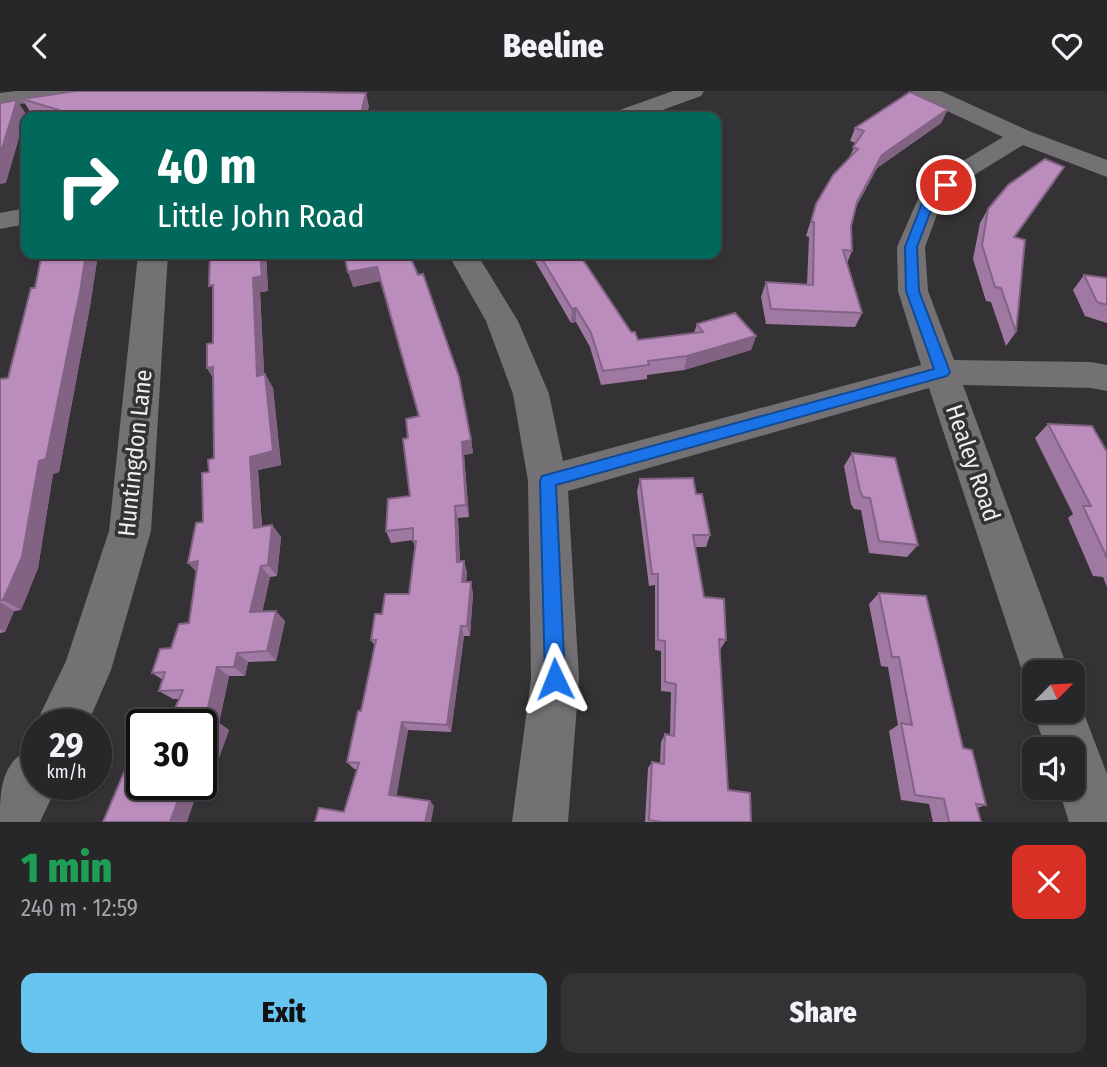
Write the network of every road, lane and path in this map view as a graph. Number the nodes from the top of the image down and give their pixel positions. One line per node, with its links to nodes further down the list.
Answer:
1 (61, 91): 4 (street)
2 (693, 91): 5 (street)
3 (923, 91): 6 (street)
4 (5, 97)
5 (636, 112)
6 (1021, 136): 7 (street); 12 (street, Healey Road)
7 (1107, 169)
8 (21, 217): 9 (street)
9 (0, 221)
10 (153, 259): 16 (street, Huntingdon Lane)
11 (466, 259): 14 (street)
12 (942, 372): 13 (street); 14 (street); 15 (street, Healey Road)
13 (1107, 378)
14 (548, 481): 20 (street)
15 (1041, 660)
16 (68, 709)
17 (1085, 788): 21 (street)
18 (22, 800): 19 (street)
19 (11, 822)
20 (540, 822)
21 (1097, 822)

